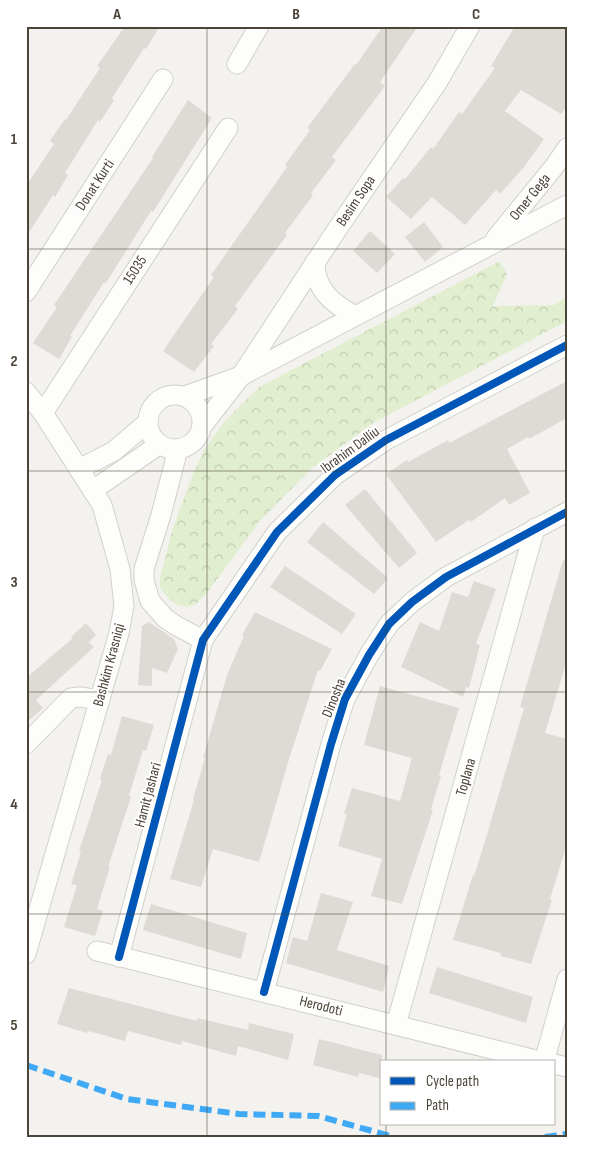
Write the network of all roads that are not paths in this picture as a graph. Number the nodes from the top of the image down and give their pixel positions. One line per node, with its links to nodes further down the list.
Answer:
1 (259, 26): 3 (street)
2 (470, 26): 9 (street, Besim Sopa)
3 (237, 64)
4 (163, 79): 10 (street, Donat Kurti)
5 (228, 128): 16 (street, 15035)
6 (567, 148): 8 (street, Omer Gega)
7 (567, 205): 8 (street, Besim Sopa)
8 (491, 245): 11 (street, Besim Sopa)
9 (315, 262): 11 (street); 13 (street, Besim Sopa)
10 (26, 292)
11 (355, 316): 13 (street, Besim Sopa)
12 (567, 345): 24 (street, Ibrahim Dalliu)
13 (241, 376): 15 (street, Besim Sopa); 18 (street, Besim Sopa)
14 (26, 392): 16 (street, Bashkim Krasniqi)
15 (185, 396): 17 (street, Besim Sopa); 18 (street)
16 (43, 412): 20 (street, Bashkim Krasniqi)
17 (148, 422): 19 (street); 20 (street, Besim Sopa)
18 (202, 425): 19 (street, Besim Sopa)
19 (169, 447): 21 (street, Besim Sopa); 24 (street)
20 (79, 469): 21 (street, Bashkim Krasniqi)
21 (92, 490): 25 (street, Bashkim Krasniqi)
22 (567, 512): 23 (street, Dinosha)
23 (536, 528): 31 (street, Dinosha); 32 (street, Toplana)
24 (203, 640): 29 (street, Hamit Jashari)
25 (100, 700): 26 (street); 28 (street, Bashkim Krasniqi)
26 (26, 744)
27 (97, 951): 29 (street, Herodoti)
28 (26, 954)
29 (119, 957): 31 (street, Herodoti)
30 (567, 979): 34 (street, Herodoti)
31 (264, 992): 32 (street, Herodoti)
32 (396, 1025): 33 (street, Herodoti)
33 (536, 1060)
34 (545, 1060)

